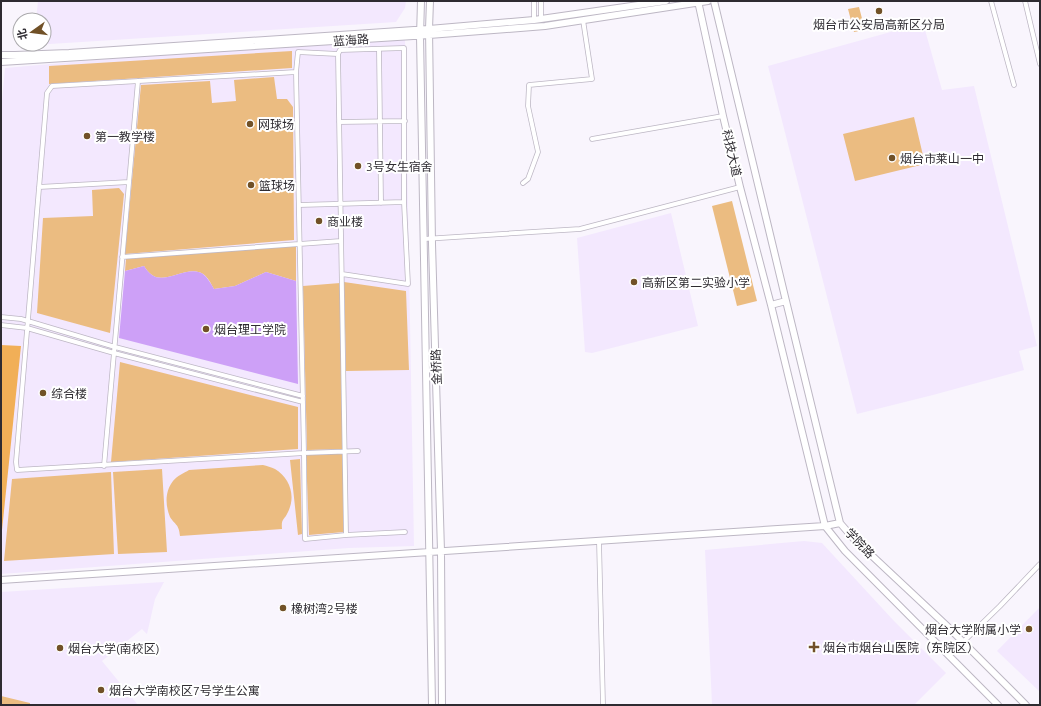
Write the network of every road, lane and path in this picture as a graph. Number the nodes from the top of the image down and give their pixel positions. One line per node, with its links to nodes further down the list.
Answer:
1 (421, 1): 13 (street, 金桥路)
2 (430, 1): 14 (street, 金桥路)
3 (534, 1): 11 (street)
4 (541, 1): 11 (street)
5 (666, 1): 11 (street, 蓝海路)
6 (708, 1): 10 (street, 蓝海路)
7 (714, 1): 41 (street, 科技大道)
8 (991, 1): 22 (street)
9 (1025, 1): 19 (street)
10 (699, 2): 12 (street, 蓝海路); 23 (street, 科技大道)
11 (537, 19): 14 (street, 蓝海路)
12 (584, 20): 14 (street, 蓝海路); 28 (street)
13 (420, 32): 14 (street, 蓝海路); 17 (street, 蓝海路); 18 (street, 蓝海路); 35 (street, 金桥路)
14 (429, 32): 36 (street, 金桥路)
15 (379, 49): 16 (street); 24 (street); 32 (street)
16 (338, 54): 20 (street); 25 (street)
17 (1, 55)
18 (1, 62)
19 (1040, 64)
20 (296, 72): 21 (street); 34 (street)
21 (138, 81): 27 (street); 29 (street)
22 (1014, 85)
23 (723, 116): 26 (street); 30 (street, 科技大道)
24 (405, 121): 25 (street); 31 (street)
25 (339, 122): 33 (street)
26 (592, 139)
27 (129, 182): 29 (street); 39 (street)
28 (523, 183)
29 (39, 187): 44 (street)
30 (740, 187): 36 (street); 42 (street, 科技大道)
31 (404, 202): 32 (street); 40 (street)
32 (381, 203): 33 (street)
33 (341, 204): 34 (street); 37 (street)
34 (299, 205): 38 (street)
35 (424, 239): 36 (street); 59 (street, 金桥路)
36 (432, 239): 60 (street, 金桥路)
37 (341, 240): 38 (street); 40 (street)
38 (300, 244): 39 (street); 49 (street)
39 (122, 257): 47 (street)
40 (342, 274): 57 (street)
41 (786, 301): 42 (street); 54 (street, 学院路)
42 (771, 304): 55 (street, 学院路)
43 (1, 317): 44 (street)
44 (28, 321): 46 (street); 47 (street)
45 (1, 325): 46 (street)
46 (27, 328): 48 (street); 53 (street)
47 (115, 347): 48 (street); 49 (street)
48 (114, 353): 50 (street); 53 (street)
49 (302, 396): 50 (street)
50 (303, 402): 52 (street)
51 (358, 451): 52 (street)
52 (304, 453): 53 (street); 57 (street)
53 (104, 466)
54 (840, 522): 55 (street); 63 (street, 学院路)
55 (825, 526): 58 (street); 67 (street, 学院路)
56 (404, 532): 57 (street)
57 (346, 535)
58 (599, 540): 60 (street); 66 (street)
59 (429, 551): 60 (street); 62 (street); 64 (street, 金桥路)
60 (441, 551): 65 (street, 金桥路)
61 (1040, 564): 63 (street)
62 (1, 580)
63 (963, 642): 68 (street, 学院路)
64 (432, 705)
65 (442, 705)
66 (603, 705)
67 (998, 705)
68 (1026, 705)

